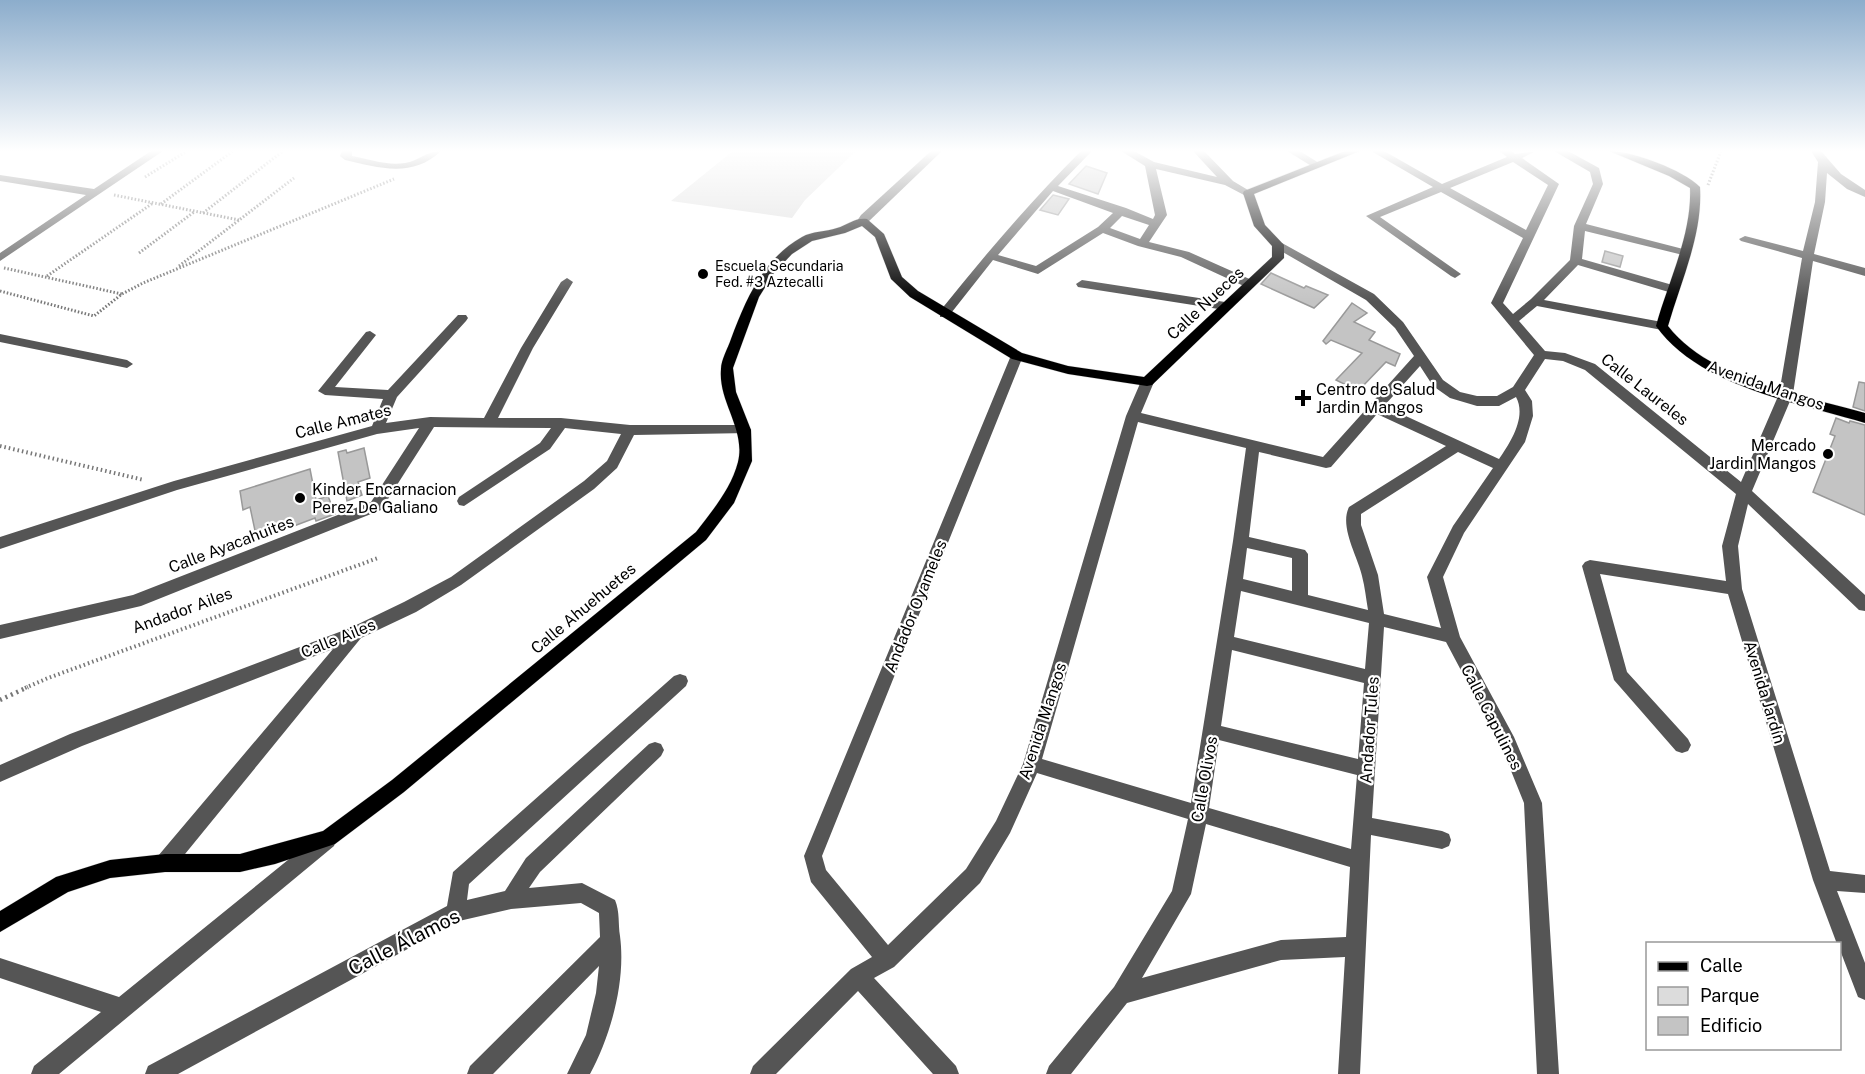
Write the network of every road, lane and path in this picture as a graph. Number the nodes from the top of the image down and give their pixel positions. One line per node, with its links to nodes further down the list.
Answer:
1 (86, 201): 36 (street)
2 (142, 201): 18 (path)
3 (165, 201): 19 (path)
4 (218, 201): 22 (path)
5 (264, 201): 23 (path)
6 (339, 201): 38 (path)
7 (883, 201): 24 (street)
8 (1039, 201): 34 (street)
9 (1095, 201): 20 (street)
10 (1158, 201): 25 (street)
11 (1251, 201): 31 (main road)
12 (1410, 201): 40 (street)
13 (1463, 201): 28 (street)
14 (1546, 201): 28 (street)
15 (1591, 201): 26 (street)
16 (1697, 201): 32 (main road)
17 (1820, 201): 35 (street, Avenida Jardín)
18 (154, 203): 19 (path); 41 (path)
19 (161, 204): 21 (path)
20 (1122, 210): 25 (street); 27 (street)
21 (195, 211): 22 (path); 33 (path)
22 (202, 213): 23 (path)
23 (240, 220): 38 (path)
24 (863, 221): 50 (main road); 72 (main road, Calle Ahuehuetes)
25 (1156, 224): 30 (street)
26 (1580, 226): 32 (street); 37 (street)
27 (1102, 229): 30 (street); 34 (street)
28 (1530, 237): 52 (street)
29 (1745, 239): 35 (street)
30 (1142, 244): 44 (street)
31 (1278, 245): 44 (main road, Calle Nueces); 58 (street)
32 (1683, 252): 45 (main road)
33 (139, 253)
34 (990, 256): 50 (street)
35 (1808, 256): 39 (street); 63 (street, Avenida Jardín)
36 (1, 260): 41 (path)
37 (1576, 261): 45 (street); 48 (street)
38 (174, 270): 47 (path)
39 (1865, 272)
40 (1455, 274)
41 (47, 276): 47 (path)
42 (567, 282): 68 (street)
43 (1082, 284): 49 (street)
44 (1250, 284): 49 (main road, Calle Nueces)
45 (1672, 289): 53 (main road)
46 (0, 291): 47 (path)
47 (122, 294)
48 (1535, 302): 52 (street); 53 (street)
49 (1225, 306): 60 (main road, Calle Nueces)
50 (944, 314): 57 (main road)
51 (462, 318): 62 (street)
52 (1511, 321): 56 (street)
53 (1662, 326): 63 (main road, Avenida Mangos)
54 (370, 334): 62 (street)
55 (0, 338): 59 (street)
56 (1541, 355): 61 (street); 78 (street, Calle Laureles)
57 (1017, 356): 60 (main road); 114 (street, Andador Oyameles)
58 (1421, 356): 61 (street); 64 (street)
59 (127, 364)
60 (1147, 382): 65 (street, Avenida Mangos)
61 (1518, 390): 76 (street, Calle Capulines)
62 (391, 394): 70 (street)
63 (1786, 394): 66 (main road, Avenida Mangos); 78 (street, Avenida Jardín)
64 (1376, 408): 73 (street); 75 (street)
65 (1133, 416): 73 (street); 98 (street, Avenida Mangos)
66 (1865, 418)
67 (430, 422): 68 (street, Calle Amates); 70 (street, Calle Amates); 88 (street, Calle Ayacahuites)
68 (489, 422): 69 (street, Calle Amates)
69 (561, 423): 71 (street, Calle Amates); 79 (street)
70 (376, 429): 77 (street, Calle Amates)
71 (630, 430): 72 (street, Calle Amates); 89 (street, Calle Ailes)
72 (744, 430): 103 (main road, Calle Ahuehuetes)
73 (1253, 445): 80 (street, Calle Olivos)
74 (0, 446): 77 (path)
75 (1457, 446): 76 (street); 87 (street, Andador Tules)
76 (1502, 466): 90 (street, Calle Capulines)
77 (174, 486): 81 (street, Calle Amates)
78 (1744, 492): 84 (street, Avenida Jardín); 86 (street, Calle Laureles)
79 (464, 501)
80 (1242, 541): 83 (street, Calle Olivos); 85 (street)
81 (0, 543)
82 (378, 558): 94 (path, Andador Ailes)
83 (1233, 583): 85 (street); 91 (street, Calle Olivos)
84 (1734, 589): 96 (street); 107 (street, Avenida Jardín)
85 (1300, 599): 87 (street)
86 (1865, 603)
87 (1377, 618): 90 (street); 92 (street, Andador Tules)
88 (0, 632)
89 (356, 633): 100 (street, Calle Ailes); 106 (street)
90 (1452, 637): 128 (street, Calle Capulines)
91 (1225, 641): 92 (street); 95 (street, Calle Olivos)
92 (1372, 678): 99 (street, Andador Tules)
93 (680, 681): 110 (street)
94 (0, 700)
95 (1212, 731): 99 (street); 101 (street, Calle Olivos)
96 (1682, 745)
97 (655, 750): 109 (street)
98 (1032, 764): 101 (street); 114 (street, Avenida Mangos)
99 (1366, 769): 102 (street, Andador Tules)
100 (0, 774)
101 (1199, 813): 105 (street); 118 (street, Calle Olivos)
102 (1362, 825): 104 (street); 105 (street, Andador Tules)
103 (328, 838): 106 (main road, Calle Ahuehuetes); 119 (street)
104 (1442, 840)
105 (1360, 861): 113 (street, Andador Tules)
106 (165, 863): 111 (main road, Calle Ahuehuetes)
107 (1823, 880): 108 (street); 117 (street, Avenida Jardín)
108 (1865, 884)
109 (511, 899): 110 (street, Calle Álamos); 112 (street, Calle Álamos)
110 (456, 912): 121 (street, Calle Álamos)
111 (0, 922)
112 (611, 940): 122 (street); 123 (street, Calle Álamos)
113 (1355, 947): 118 (street); 127 (street, Andador Tules)
114 (887, 960): 116 (street, Avenida Mangos)
115 (0, 968): 119 (street)
116 (858, 976): 124 (street, Avenida Mangos); 125 (street)
117 (1865, 990)
118 (1121, 994): 126 (street, Calle Olivos)
119 (123, 1009): 120 (street)
120 (42, 1074)
121 (156, 1074)
122 (478, 1074)
123 (578, 1074)
124 (761, 1074)
125 (948, 1074)
126 (1056, 1074)
127 (1349, 1074)
128 (1548, 1074)

